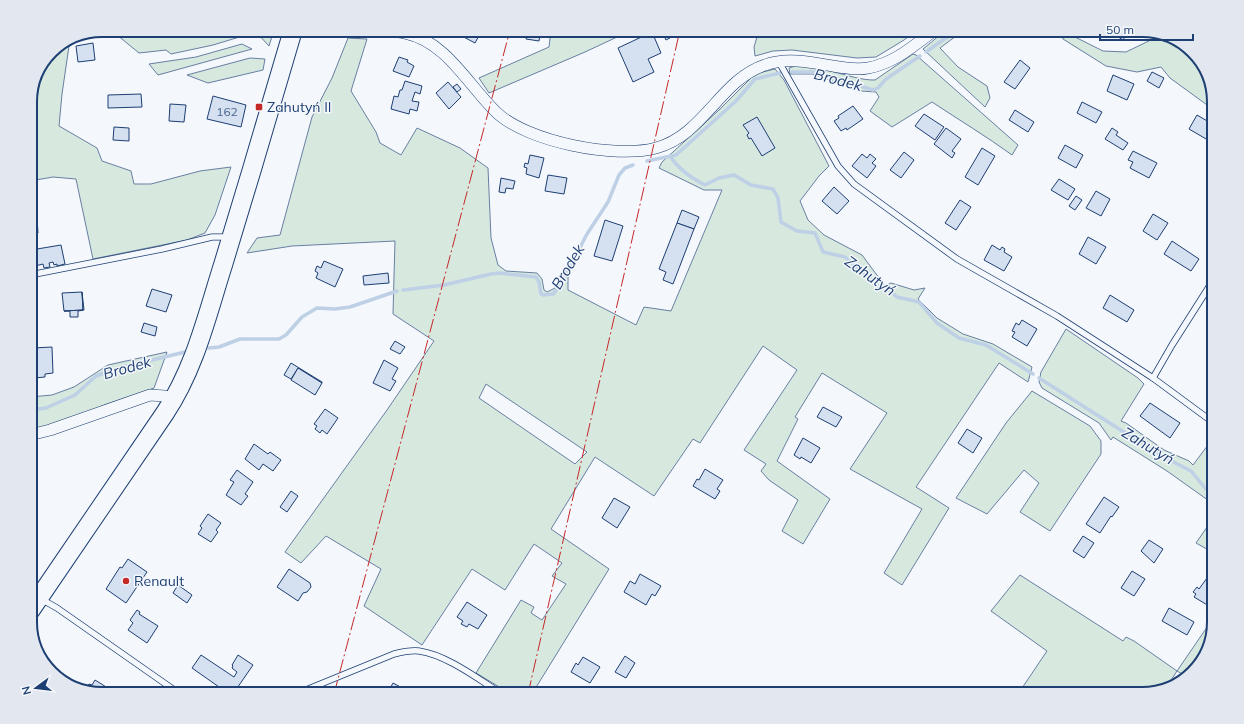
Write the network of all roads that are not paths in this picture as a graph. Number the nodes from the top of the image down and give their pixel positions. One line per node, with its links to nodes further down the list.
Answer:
1 (292, 37): 5 (main road)
2 (416, 37): 4 (street)
3 (926, 37): 4 (street)
4 (778, 62): 8 (lane)
5 (231, 237): 6 (lane); 9 (main road)
6 (37, 274)
7 (1207, 290): 8 (lane)
8 (1153, 378): 10 (lane)
9 (174, 400): 11 (street); 12 (main road)
10 (1207, 418)
11 (37, 433)
12 (37, 602)
13 (37, 605): 14 (lane)
14 (170, 687)
15 (313, 687): 16 (lane)
16 (491, 687)

